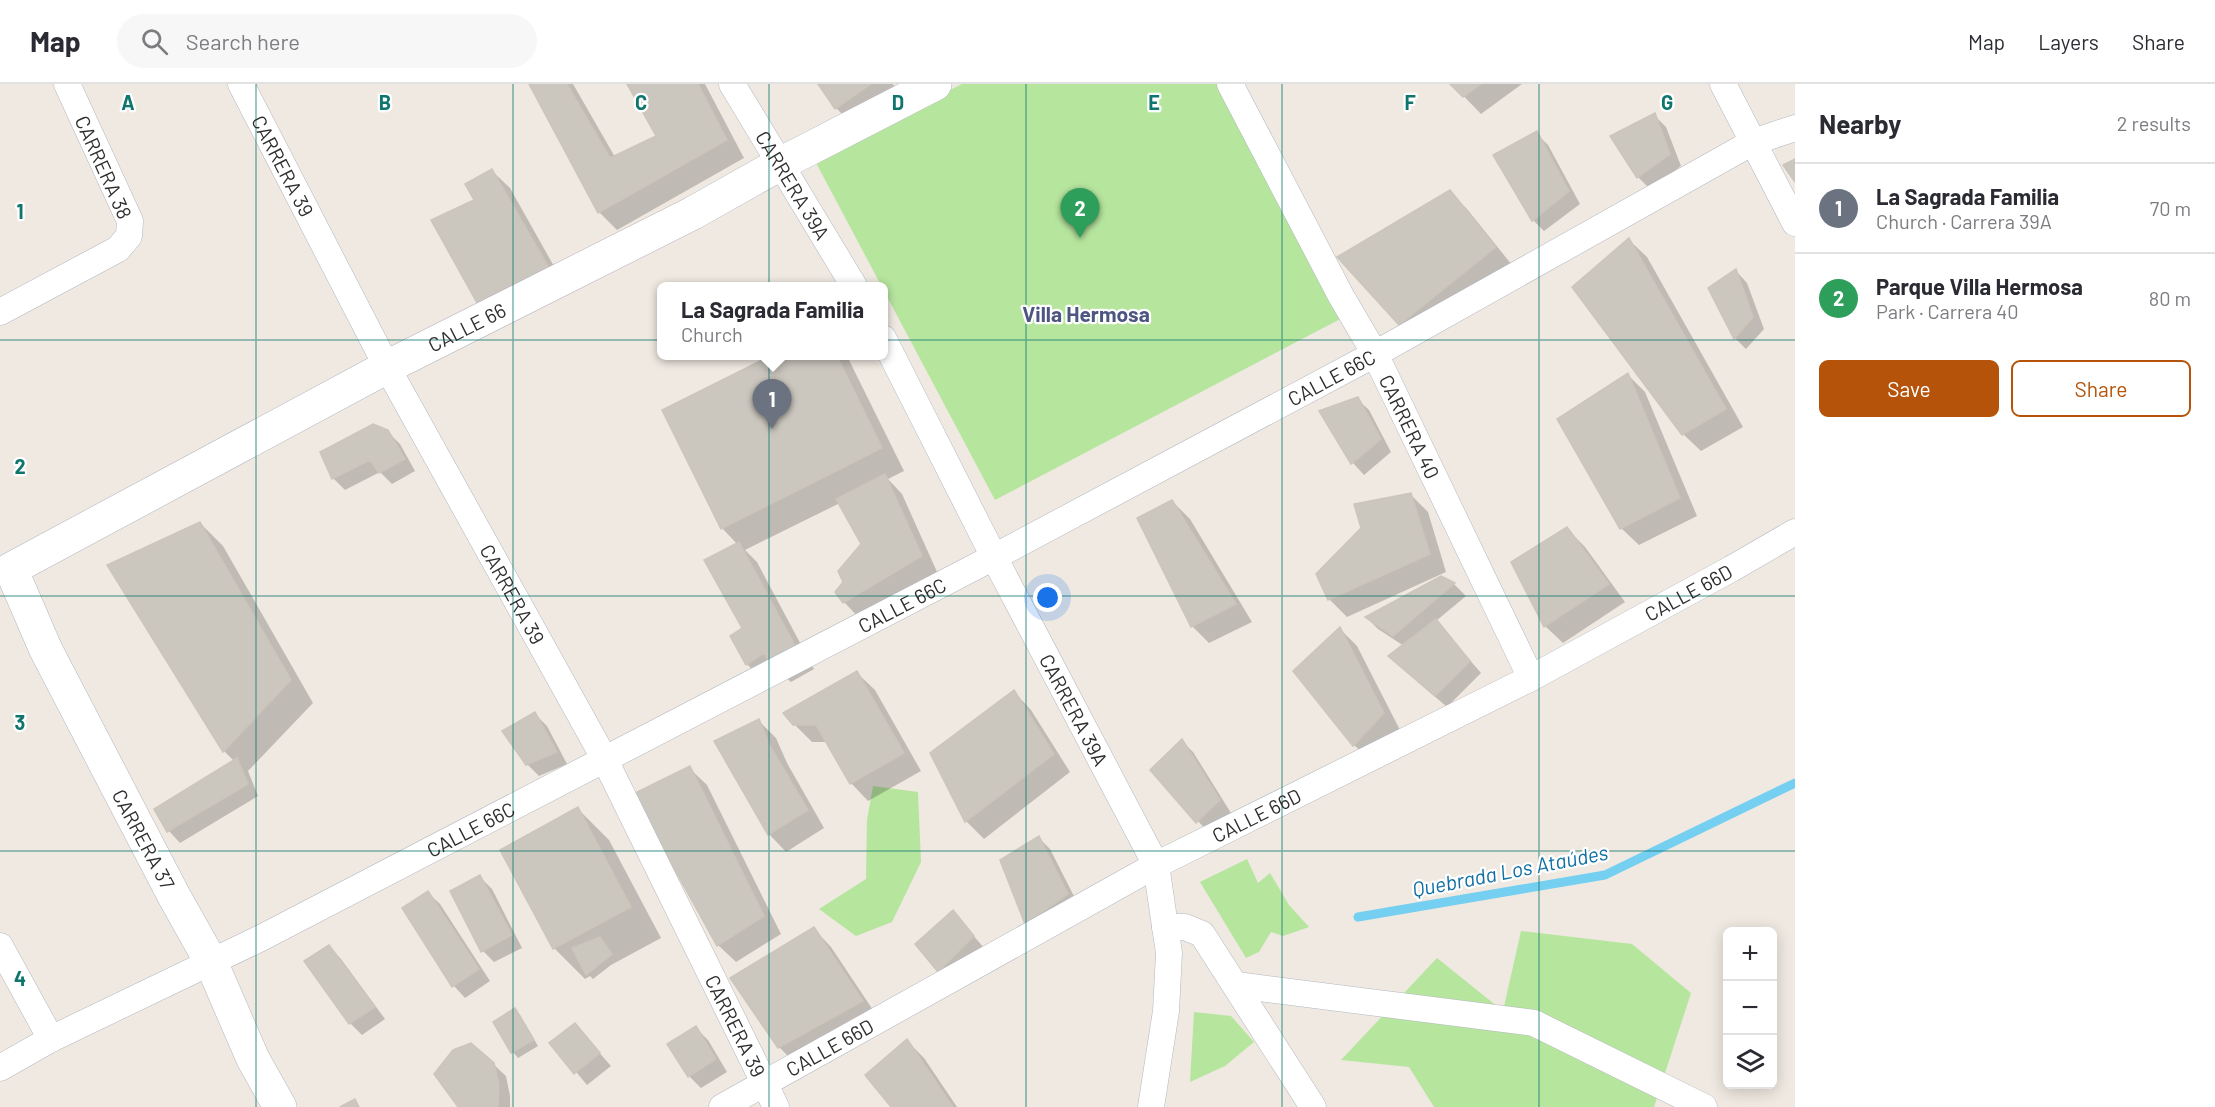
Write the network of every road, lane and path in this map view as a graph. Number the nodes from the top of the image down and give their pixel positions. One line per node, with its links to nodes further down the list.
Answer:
1 (67, 84): 12 (street, CARRERA 38)
2 (241, 84): 15 (street, CARRERA 39)
3 (732, 84): 9 (street, CARRERA 39A)
4 (935, 84): 9 (street, CALLE 66)
5 (1230, 84): 14 (street, CARRERA 40)
6 (1723, 84): 8 (street)
7 (1795, 128): 8 (street, CALLE 66C)
8 (1753, 142): 10 (street); 14 (street, CALLE 66C)
9 (780, 165): 11 (street, CARRERA 39A); 15 (street, CALLE 66)
10 (1795, 223)
11 (852, 282)
12 (0, 312)
13 (888, 348): 17 (street, CARRERA 39A)
14 (1375, 354): 17 (street, CALLE 66C); 19 (street, CARRERA 40)
15 (387, 367): 18 (street, CALLE 66); 20 (street, CARRERA 39)
16 (1795, 532): 19 (street, CALLE 66D)
17 (993, 557): 20 (street, CALLE 66C); 21 (street, CARRERA 39A)
18 (6, 572): 24 (street, CARRERA 37)
19 (1531, 678): 21 (street, CALLE 66D)
20 (604, 758): 24 (street, CALLE 66C); 28 (street, CARRERA 39)
21 (1156, 865): 22 (street, CARRERA 39A); 28 (street, CALLE 66D)
22 (1165, 927): 25 (street); 32 (street, CARRERA 39A)
23 (0, 946): 26 (street)
24 (211, 962): 26 (street, CALLE 66C); 29 (street, CARRERA 37)
25 (1236, 985): 33 (street); 34 (street)
26 (51, 1039): 27 (street, CALLE 66C)
27 (0, 1068)
28 (765, 1083): 30 (street, CALLE 66D); 31 (street, CARRERA 39)
29 (280, 1107)
30 (722, 1107)
31 (776, 1107)
32 (1151, 1107)
33 (1313, 1107)
34 (1704, 1107)

